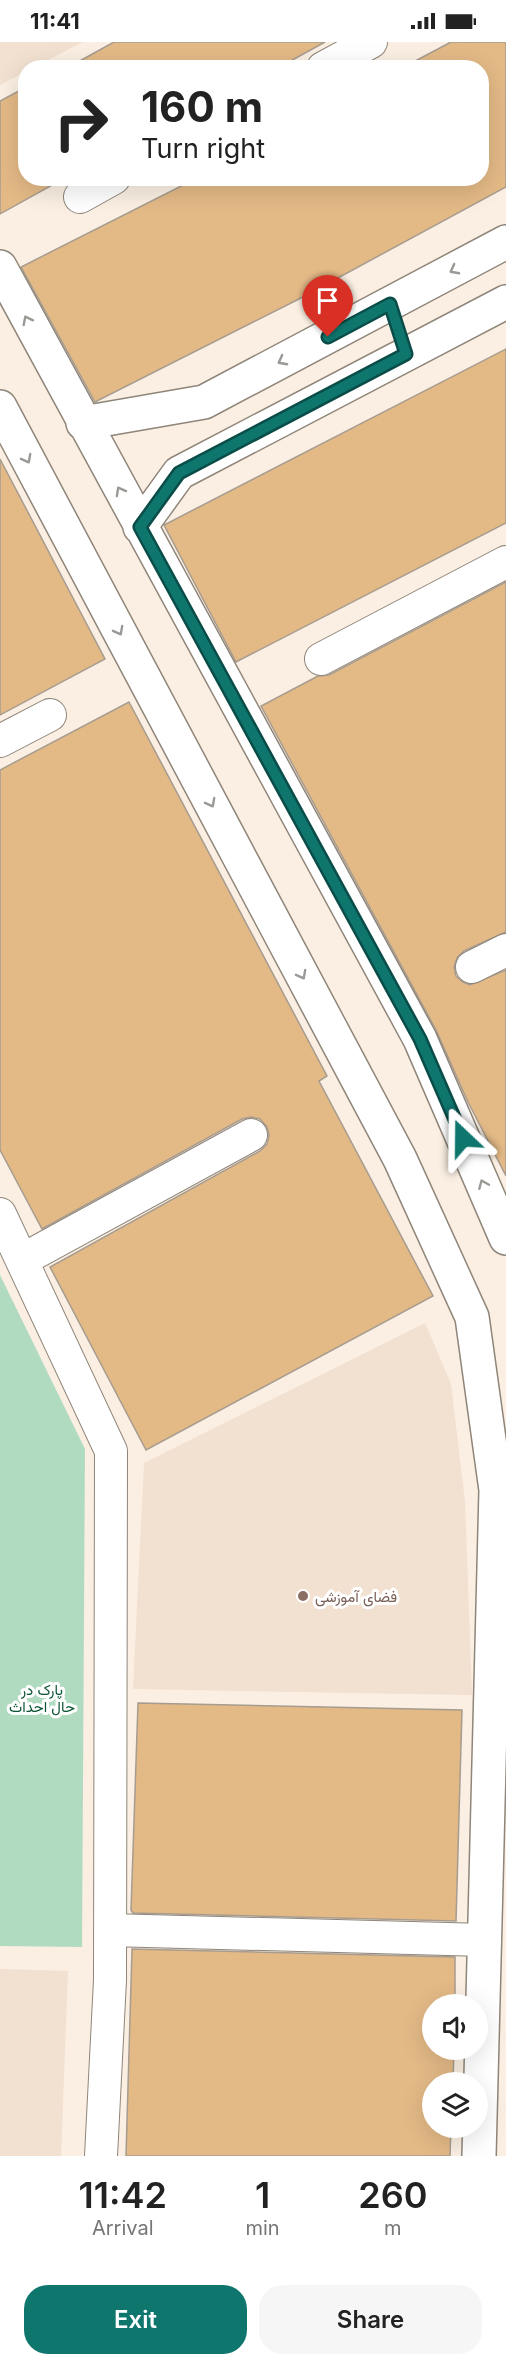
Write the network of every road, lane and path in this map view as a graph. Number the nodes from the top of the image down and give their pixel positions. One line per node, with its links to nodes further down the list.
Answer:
1 (371, 42): 2 (street)
2 (338, 60)
3 (100, 186): 4 (street)
4 (80, 197)
5 (506, 242): 8 (street, one-way to 8)
6 (0, 267): 11 (street, one-way to 6)
7 (506, 302): 9 (street)
8 (390, 304): 9 (street); 11 (street, one-way to 11)
9 (406, 354): 12 (street)
10 (0, 407): 24 (street, one-way to 24)
11 (84, 423): 12 (street, one-way to 11)
12 (140, 527): 21 (street, one-way to 12)
13 (506, 562): 14 (street)
14 (321, 659)
15 (50, 715): 16 (street)
16 (0, 741)
17 (506, 950): 18 (street)
18 (472, 967)
19 (251, 1135): 22 (street)
20 (0, 1214): 22 (street)
21 (506, 1238)
22 (22, 1260): 23 (street)
23 (110, 1930): 24 (street); 25 (street)
24 (484, 1940): 26 (street)
25 (101, 2156)
26 (479, 2156)

